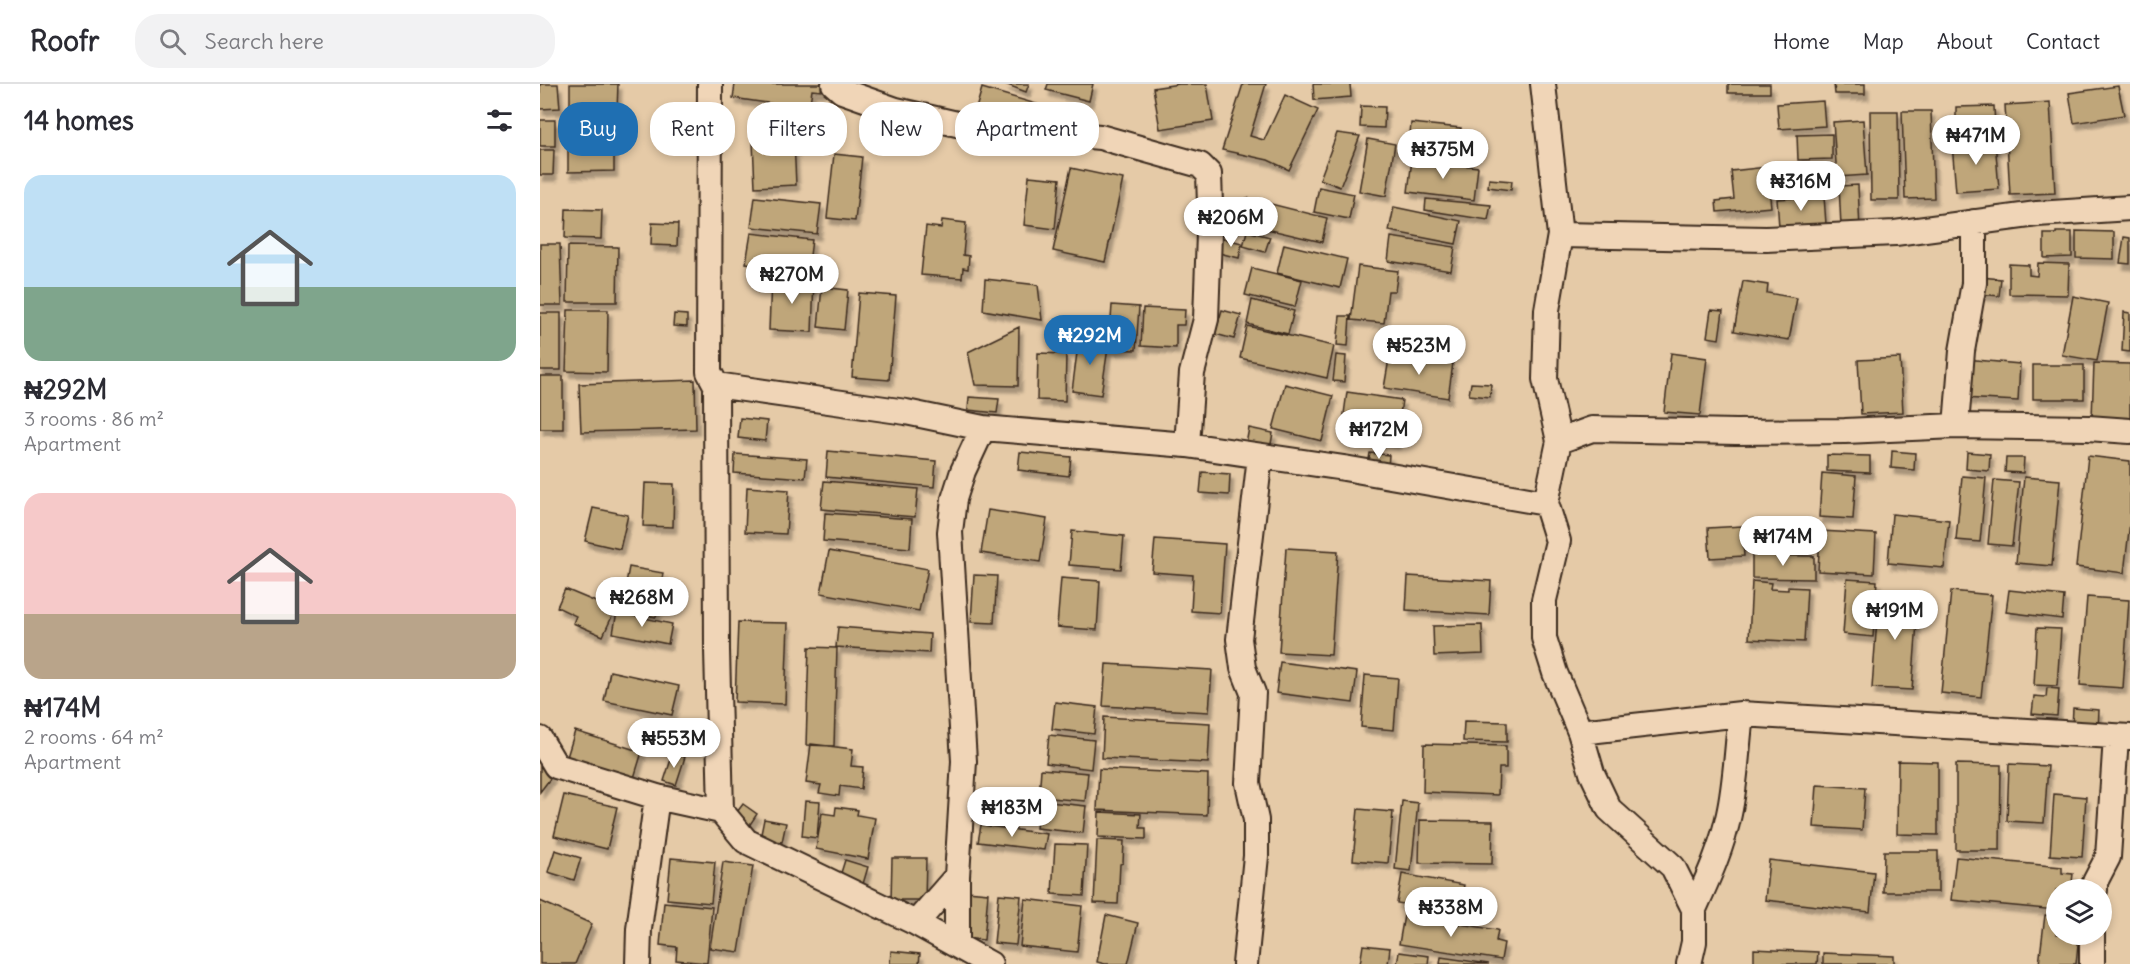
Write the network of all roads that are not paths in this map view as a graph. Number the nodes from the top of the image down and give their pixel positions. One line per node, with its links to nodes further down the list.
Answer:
1 (711, 84): 7 (street)
2 (834, 84): 14 (street)
3 (1543, 84): 6 (street)
4 (2130, 208): 5 (street)
5 (1974, 222): 6 (street); 9 (street)
6 (1560, 235): 8 (street)
7 (716, 385): 10 (street); 22 (street)
8 (1552, 408): 11 (street); 13 (street)
9 (1956, 426): 11 (street); 12 (street)
10 (983, 428): 14 (street); 23 (street)
11 (1592, 429): 13 (street)
12 (2130, 430)
13 (1559, 441): 16 (street)
14 (1187, 445): 15 (street)
15 (1260, 456): 16 (street); 31 (street)
16 (1546, 503): 18 (street)
17 (1741, 714): 18 (street); 19 (street); 25 (street)
18 (1580, 732): 25 (street)
19 (2123, 737): 24 (street)
20 (540, 739): 21 (street)
21 (657, 797): 22 (street); 29 (street)
22 (721, 811): 26 (street)
23 (957, 876): 26 (street); 27 (street)
24 (2097, 879)
25 (1694, 909): 32 (street)
26 (916, 922): 27 (street)
27 (957, 945): 30 (street)
28 (2092, 945): 33 (street)
29 (638, 964)
30 (990, 964)
31 (1245, 964)
32 (1689, 964)
33 (2092, 964)

